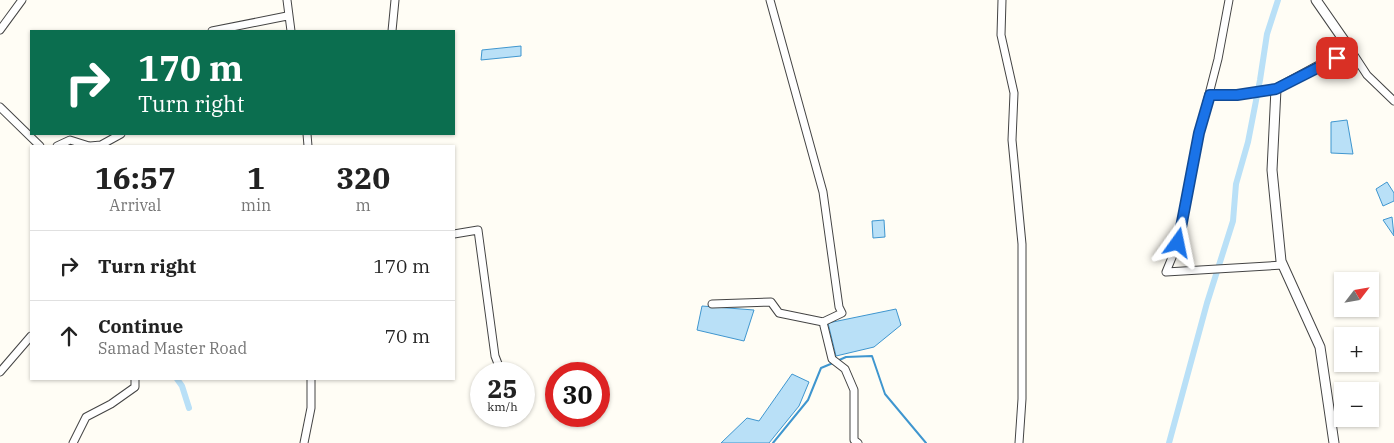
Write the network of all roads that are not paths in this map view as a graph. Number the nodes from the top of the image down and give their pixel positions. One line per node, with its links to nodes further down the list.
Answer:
1 (22, 0): 9 (street)
2 (286, 0): 8 (street)
3 (395, 0): 12 (street)
4 (770, 0): 28 (street)
5 (1002, 0): 37 (street)
6 (1229, 0): 15 (street)
7 (1316, 0): 13 (street)
8 (287, 16): 10 (street); 11 (street)
9 (0, 30)
10 (217, 30)
11 (291, 30)
12 (392, 30)
13 (1350, 49): 14 (street); 16 (street)
14 (1273, 89): 15 (street); 26 (street)
15 (1210, 95): 26 (street)
16 (1394, 101)
17 (0, 107): 20 (street)
18 (119, 135): 24 (street)
19 (70, 140): 21 (street); 22 (street); 23 (street)
20 (39, 145)
21 (59, 145)
22 (74, 145)
23 (87, 145)
24 (93, 145)
25 (455, 234): 30 (street)
26 (1283, 265): 38 (street)
27 (712, 304): 28 (street)
28 (823, 322): 36 (street)
29 (30, 337): 31 (street)
30 (497, 362)
31 (0, 372)
32 (135, 380): 34 (street)
33 (310, 380): 35 (street)
34 (72, 443)
35 (304, 443)
36 (858, 443)
37 (1019, 443)
38 (1334, 443)

